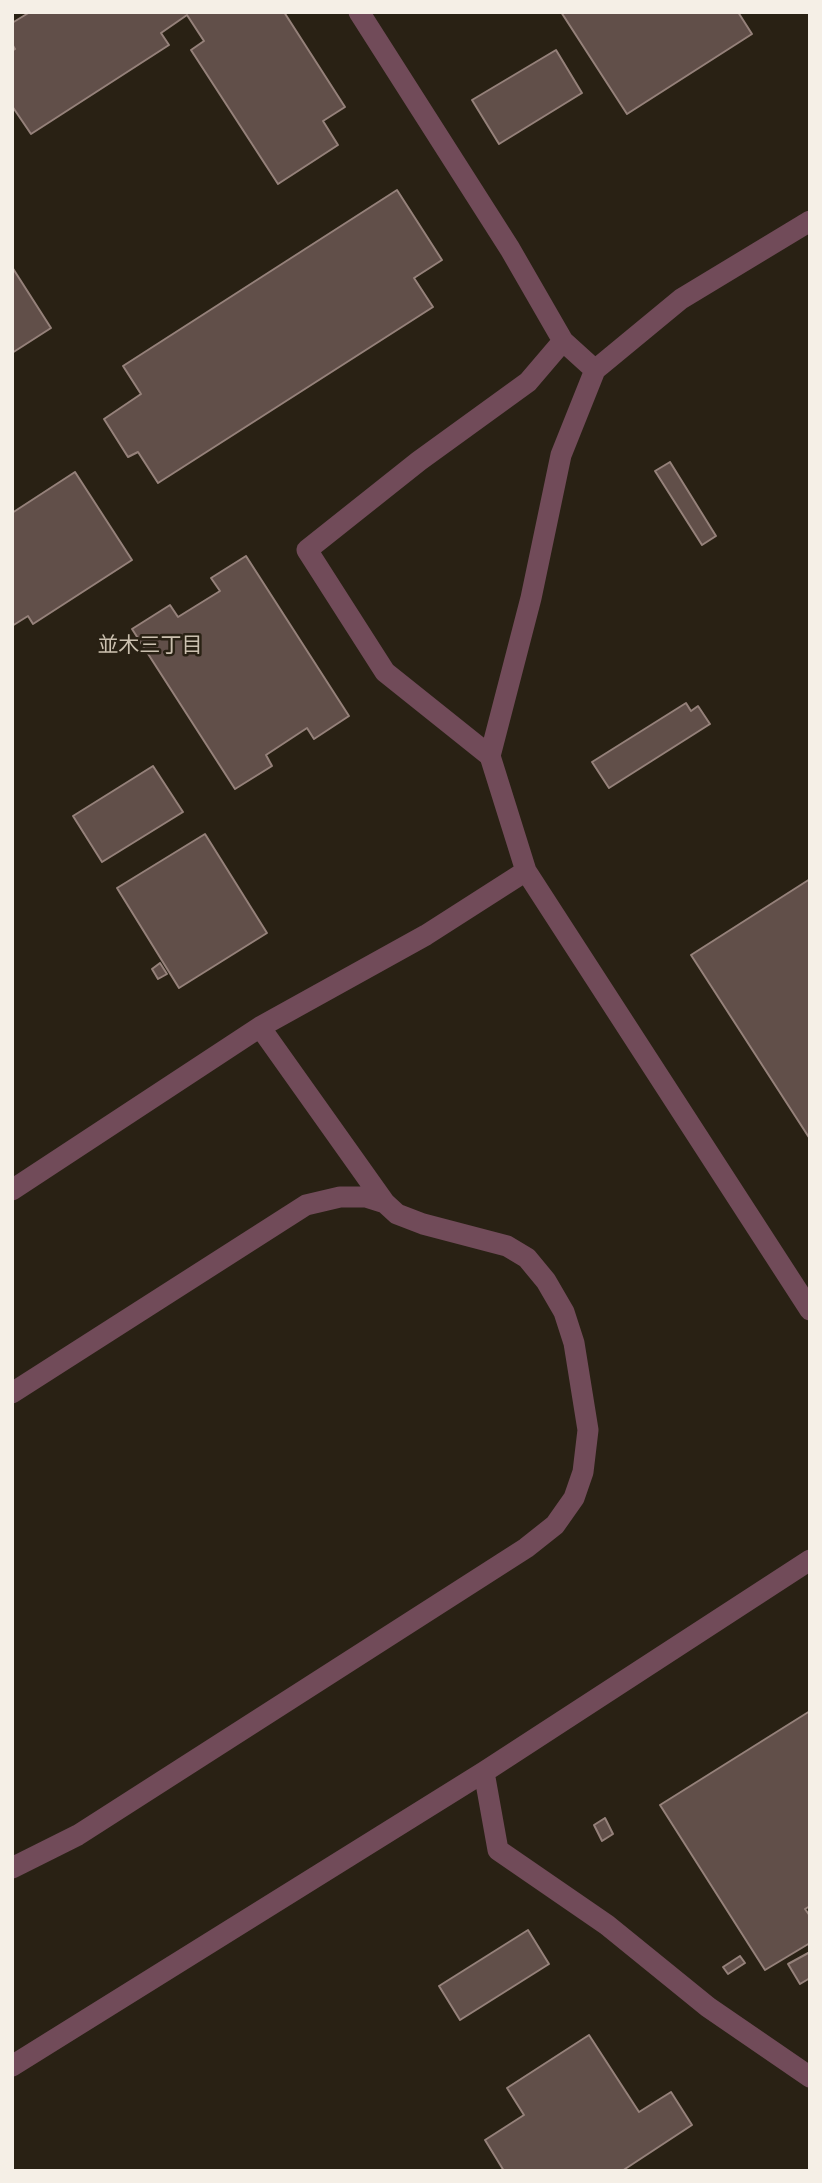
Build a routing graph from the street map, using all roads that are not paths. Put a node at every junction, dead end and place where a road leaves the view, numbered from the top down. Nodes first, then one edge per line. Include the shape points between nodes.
1 (359, 12) edge
2 (810, 222) edge
3 (563, 341) junction
4 (595, 370) junction
5 (491, 757) junction
6 (527, 871) junction
7 (260, 1027) junction
8 (12, 1190) edge
9 (385, 1203) junction
10 (810, 1310) edge
11 (12, 1393) edge
12 (810, 1560) edge
13 (484, 1772) junction
14 (12, 1868) edge
15 (12, 2066) edge
16 (810, 2077) edge

1 - 3 street
2 - 4 street via 681,299
3 - 4 street
3 - 5 street via 528,382 307,550 385,672
4 - 5 street via 561,455
5 - 6 street
6 - 7 street via 426,935
6 - 10 street
7 - 8 street
7 - 9 street
9 - 11 street via 340,1197 306,1205
9 - 14 street via 397,1214 423,1224 507,1246 527,1258 546,1281 564,1312 574,1343 588,1430 583,1472 574,1498 555,1525 481,1578 78,1835
12 - 13 street
13 - 15 street
13 - 16 street via 498,1850

